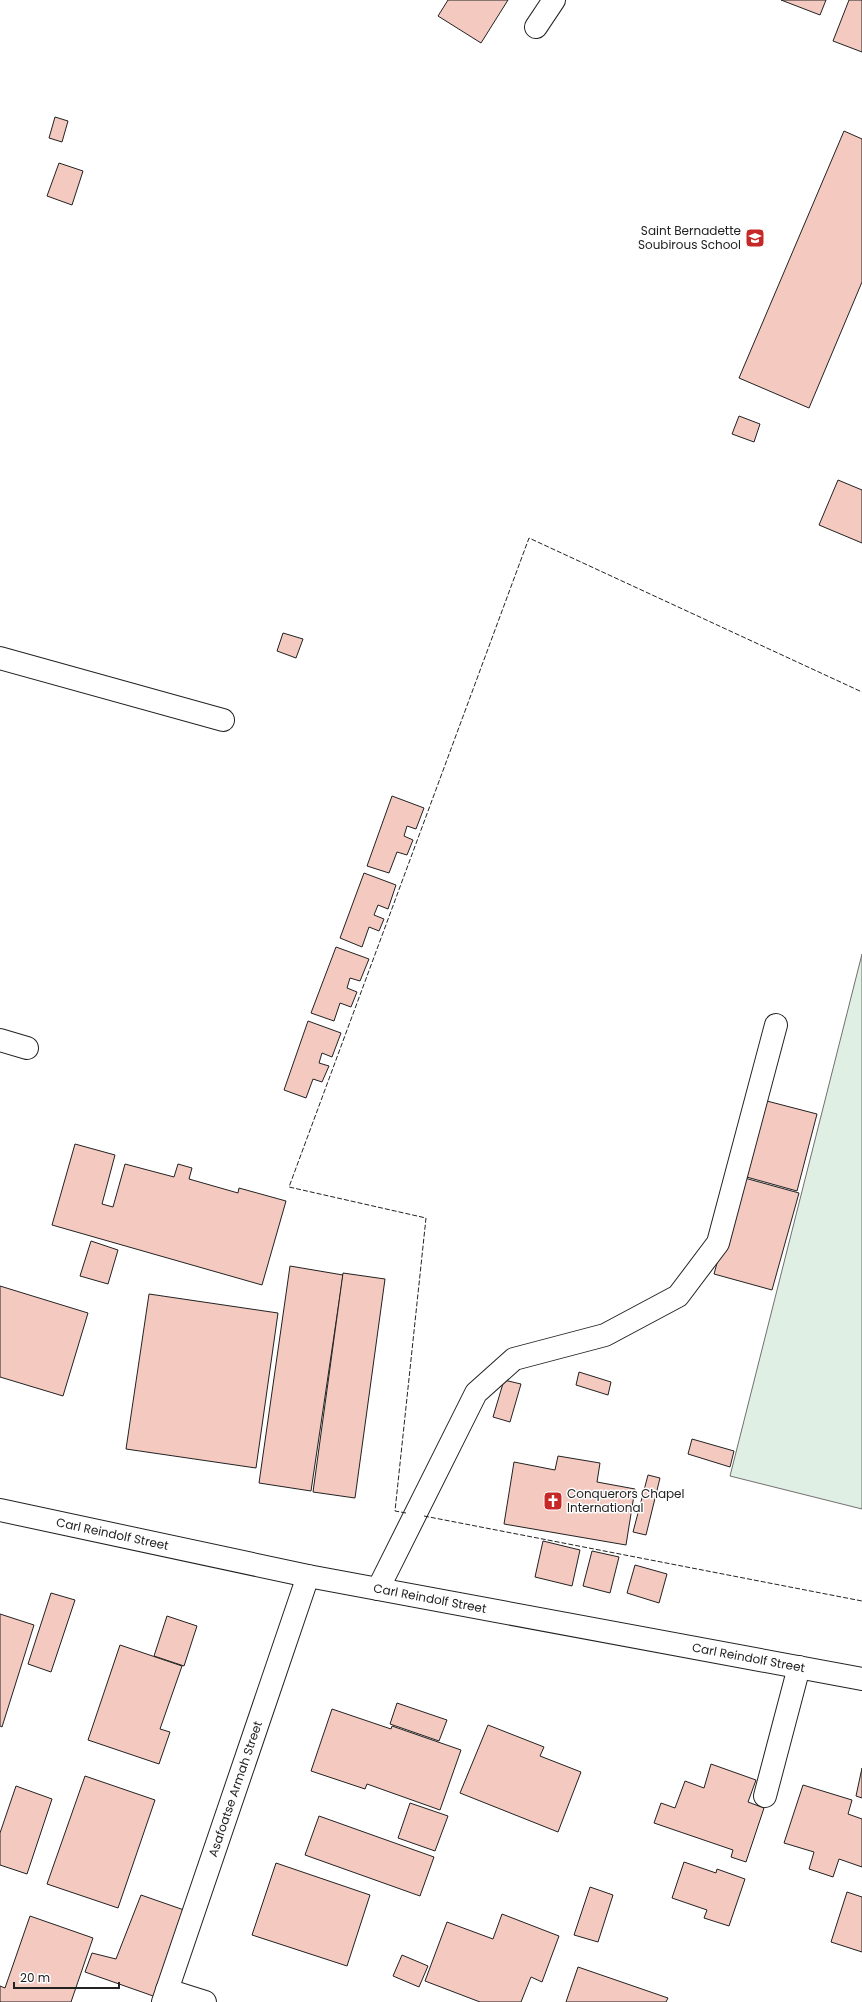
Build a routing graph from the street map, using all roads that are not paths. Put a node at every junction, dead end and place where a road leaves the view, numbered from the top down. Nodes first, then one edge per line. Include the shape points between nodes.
1 (554, 0) edge
2 (536, 27) dead end
3 (0, 658) edge
4 (223, 720) dead end
5 (776, 1025) dead end
6 (0, 1040) edge
7 (27, 1048) dead end
8 (0, 1510) edge
9 (308, 1576) junction
10 (378, 1589) junction
11 (799, 1667) junction
12 (862, 1679) edge
13 (765, 1796) dead end
14 (165, 1996) edge
15 (205, 2002) edge

1 - 2 street
3 - 4 street
5 - 10 street via 718,1243 678,1296 605,1335 514,1359 476,1393
6 - 7 street
8 - 9 street, Carl Reindolf Street
9 - 10 street, Carl Reindolf Street
9 - 14 street, Asafoatse Armah Street
10 - 11 street, Carl Reindolf Street
11 - 12 street, Carl Reindolf Street
11 - 13 street
14 - 15 street

